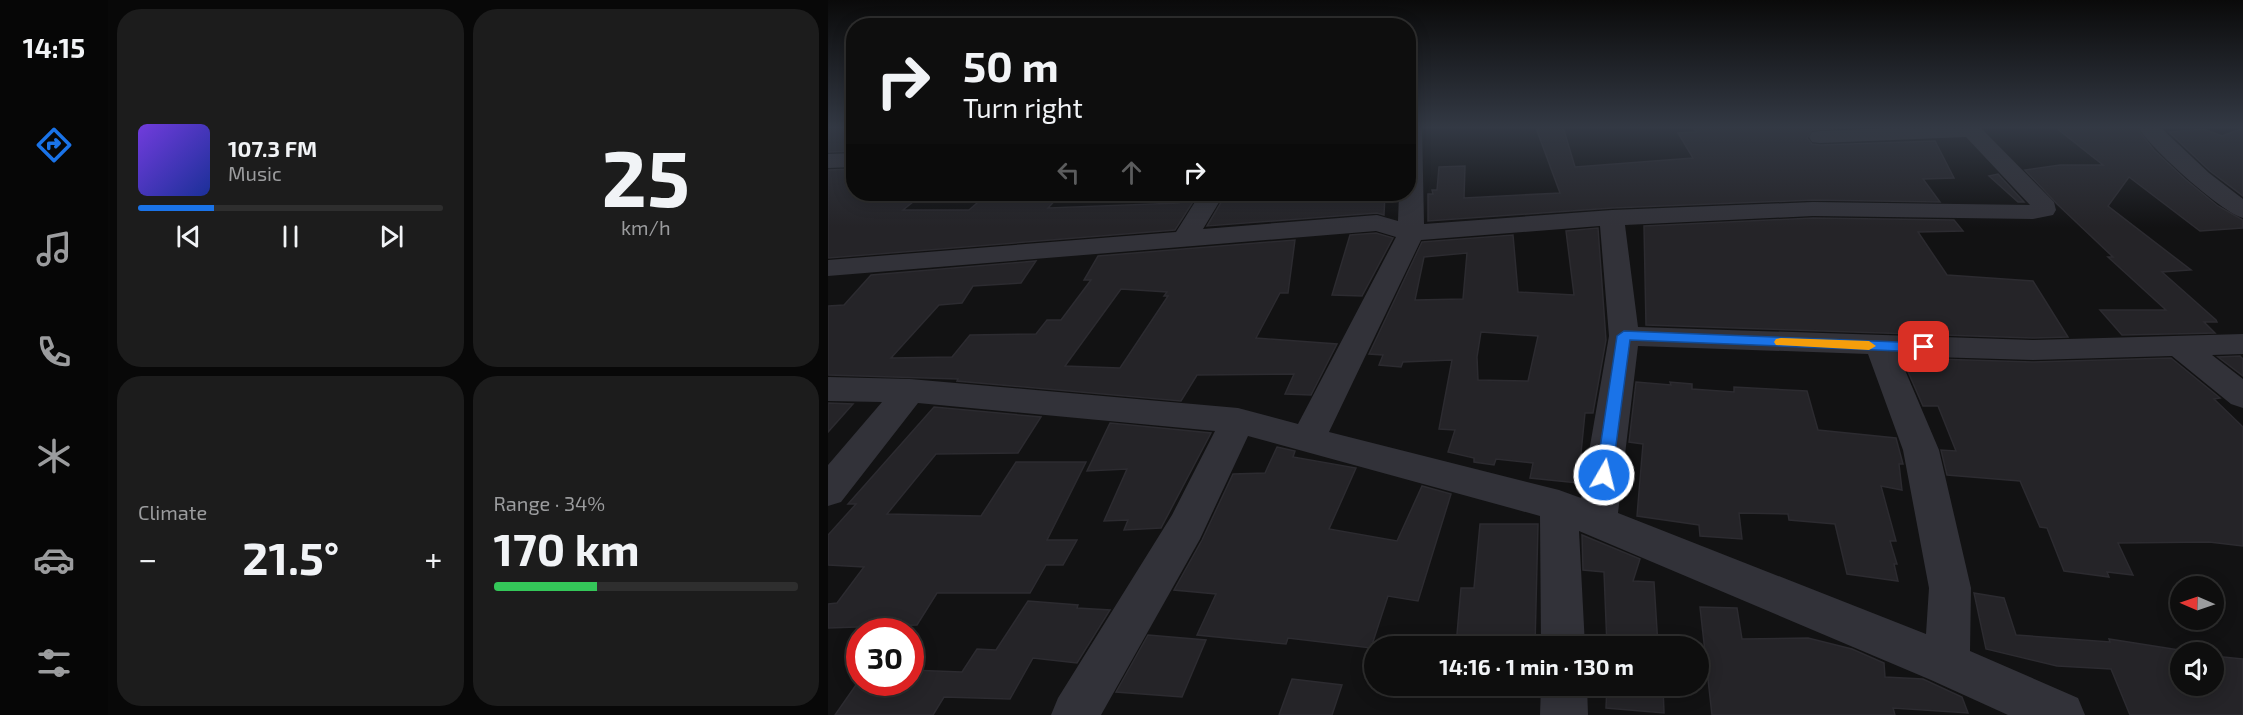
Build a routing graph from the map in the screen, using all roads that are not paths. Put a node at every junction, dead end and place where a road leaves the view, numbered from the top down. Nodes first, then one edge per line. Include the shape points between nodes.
1 (844, 160) edge
2 (2001, 160) edge
3 (2183, 160) edge
4 (828, 161) edge
5 (1208, 201) edge
6 (1412, 201) edge
7 (2243, 211) edge
8 (1612, 218) junction
9 (1411, 233) junction
10 (1185, 238) junction
11 (828, 268) edge
12 (1624, 336) junction
13 (2243, 344) edge
14 (1880, 346) junction
15 (2181, 347) junction
16 (828, 389) edge
17 (910, 391) junction
18 (2243, 396) edge
19 (1238, 421) junction
20 (1308, 440) junction
21 (828, 491) edge
22 (1559, 506) junction
23 (1597, 521) junction
24 (1563, 636) edge
25 (1947, 664) junction
26 (1564, 696) edge
27 (2040, 710) edge
28 (1075, 715) edge
29 (1564, 715) edge

1 - 4 street
2 - 8 street via 2042,202 2044,210 1813,209
3 - 7 street
5 - 10 street
6 - 9 street
8 - 9 street
8 - 12 street
9 - 10 street via 1377,223
9 - 20 street
10 - 11 street
12 - 14 street
12 - 23 street
13 - 15 street
14 - 15 street via 2033,350
14 - 25 street via 1922,450 1950,588
15 - 18 street
16 - 17 street
17 - 19 street
17 - 21 street
19 - 20 street
19 - 28 street via 1186,527
20 - 22 street
22 - 23 street
22 - 24 street
23 - 25 street
25 - 27 street
26 - 29 street

